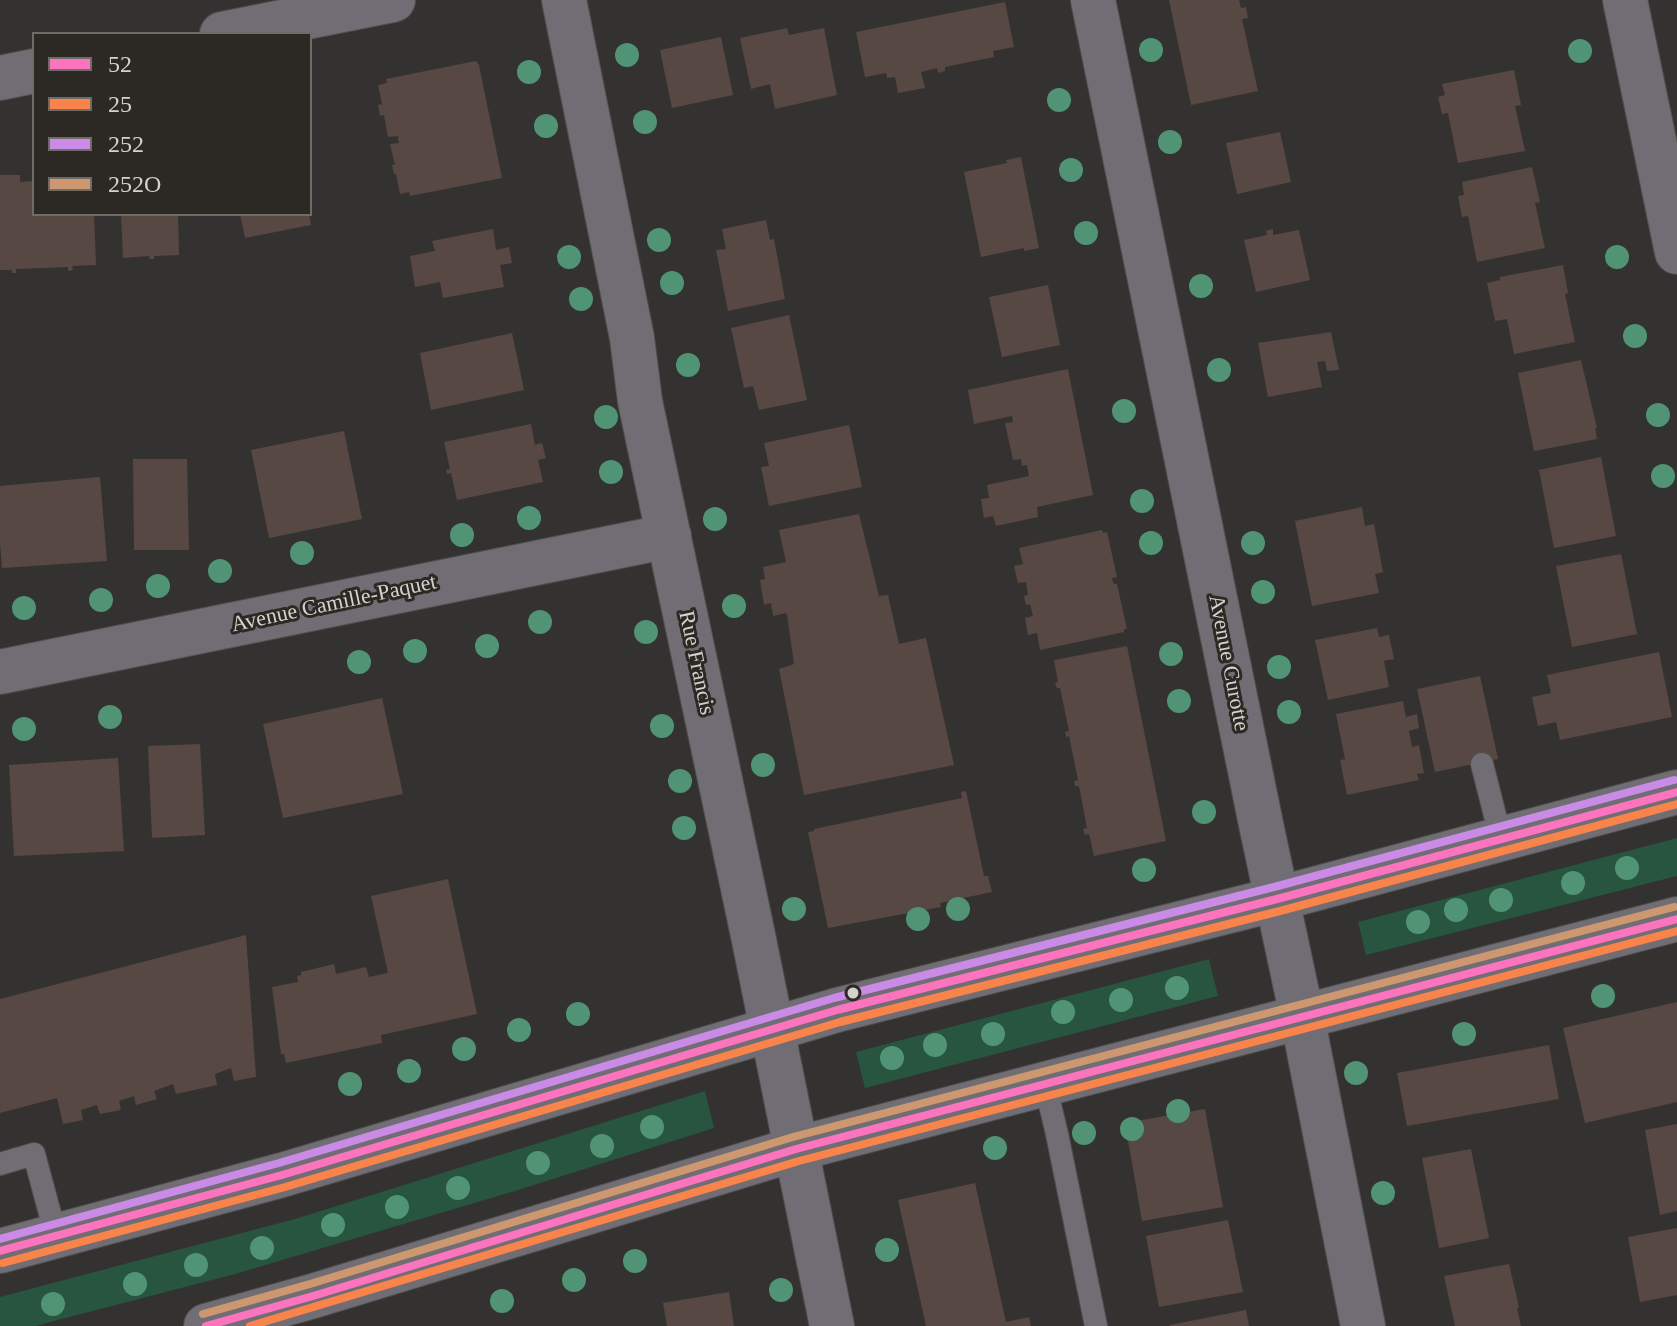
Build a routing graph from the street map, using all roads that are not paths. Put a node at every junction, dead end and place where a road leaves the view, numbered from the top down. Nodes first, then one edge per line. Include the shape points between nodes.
1 (393, 0) edge
2 (564, 0) edge
3 (1093, 0) edge
4 (1625, 0) edge
5 (232, 32) edge
6 (32, 71) edge
7 (0, 78) edge
8 (1677, 252) edge
9 (669, 536) junction
10 (0, 672) edge
11 (1482, 764) dead end
12 (1677, 792) edge
13 (1501, 839) junction
14 (1277, 899) junction
15 (1677, 919) edge
16 (1302, 1016) junction
17 (771, 1029) junction
18 (1045, 1084) junction
19 (796, 1149) junction
20 (0, 1164) edge
21 (56, 1236) junction
22 (0, 1251) edge
23 (206, 1326) edge
24 (832, 1326) edge
25 (1096, 1326) edge
26 (1363, 1326) edge

1 - 5 street
2 - 9 street, Rue Francis
3 - 14 street, Avenue Curotte
4 - 8 street
6 - 7 street
9 - 10 street, Avenue Camille-Paquet
9 - 17 street, Rue Francis
11 - 13 lane
12 - 13 main road
13 - 14 main road
14 - 16 street, Avenue Curotte
14 - 17 main road
15 - 16 main road
16 - 18 main road
16 - 26 street, Avenue Curotte
17 - 19 street, Rue Francis
17 - 21 main road via 282,1175
18 - 19 main road
18 - 25 lane
19 - 23 main road
19 - 24 street, Rue Francis
20 - 21 lane via 34,1154
21 - 22 main road

